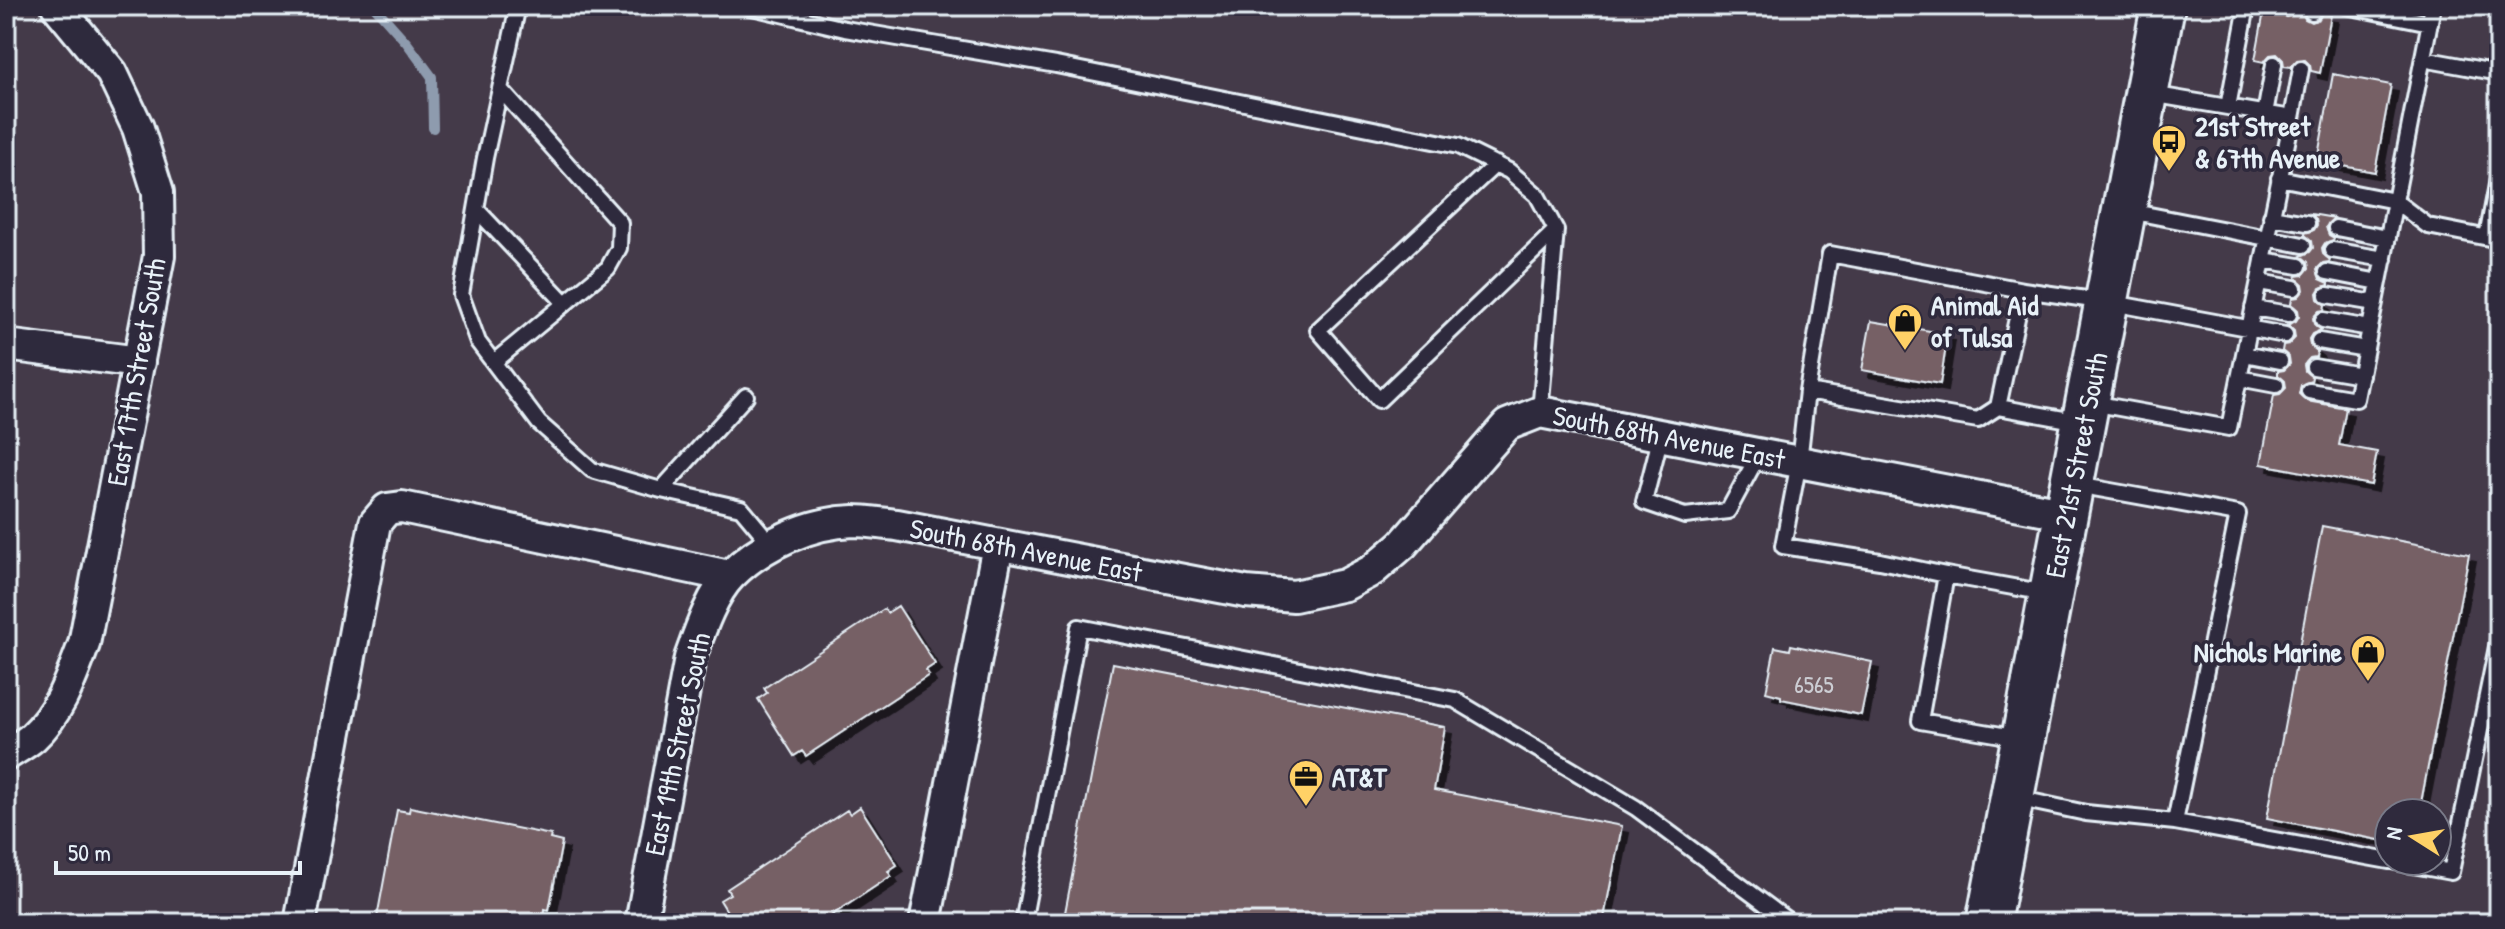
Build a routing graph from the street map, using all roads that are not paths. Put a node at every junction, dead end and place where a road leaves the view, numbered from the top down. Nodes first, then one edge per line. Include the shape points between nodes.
1 (518, 6) edge
2 (748, 6) edge
3 (2163, 6) edge
4 (2247, 6) edge
5 (2346, 6) edge
6 (2433, 6) edge
7 (63, 8) edge
8 (2430, 23) junction
9 (2423, 59) junction
10 (2274, 64) dead end
11 (2301, 69) dead end
12 (2499, 73) edge
13 (500, 89) junction
14 (2146, 94) junction
15 (2228, 107) junction
16 (2265, 114) junction
17 (2292, 118) junction
18 (1496, 164) junction
19 (2279, 178) junction
20 (2498, 179) edge
21 (2395, 201) junction
22 (476, 209) junction
23 (2124, 210) junction
24 (2271, 217) junction
25 (2307, 223) dead end
26 (2336, 228) dead end
27 (1556, 230) junction
28 (2267, 238) junction
29 (2388, 238) junction
30 (2493, 239) edge
31 (2303, 245) dead end
32 (2332, 250) dead end
33 (2384, 259) junction
34 (2263, 260) junction
35 (2299, 266) dead end
36 (2327, 272) dead end
37 (2259, 282) junction
38 (2379, 282) junction
39 (2294, 288) dead end
40 (2023, 290) junction
41 (2327, 295) dead end
42 (2107, 302) junction
43 (565, 303) junction
44 (2375, 303) junction
45 (2253, 308) junction
46 (2289, 314) dead end
47 (2323, 320) dead end
48 (2370, 328) junction
49 (2249, 329) junction
50 (2285, 335) dead end
51 (2319, 341) dead end
52 (6, 345) edge
53 (2366, 349) junction
54 (2244, 354) junction
55 (2280, 361) dead end
56 (139, 362) junction
57 (494, 362) junction
58 (2314, 367) dead end
59 (2361, 375) junction
60 (2239, 378) junction
61 (2276, 385) dead end
62 (1807, 391) junction
63 (2309, 391) dead end
64 (746, 396) dead end
65 (1998, 407) junction
66 (1540, 412) junction
67 (2086, 413) junction
68 (1661, 435) junction
69 (1759, 454) junction
70 (1799, 462) junction
71 (661, 490) junction
72 (2070, 499) junction
73 (771, 544) junction
74 (998, 545) junction
75 (1946, 575) junction
76 (729, 576) junction
77 (2051, 594) junction
78 (2499, 637) edge
79 (2024, 739) junction
80 (6, 755) edge
81 (2012, 797) junction
82 (2175, 822) junction
83 (2373, 858) edge
84 (2453, 862) edge
85 (1992, 922) edge
86 (300, 923) edge
87 (641, 923) edge
88 (925, 923) edge
89 (1023, 923) edge
90 (1791, 923) edge

1 - 13 lane
2 - 18 lane via 1458,146
3 - 14 main road, East 21st Street South
4 - 15 lane
5 - 8 lane
6 - 8 lane
7 - 56 street, East 17th Street South via 112,73 138,128 158,192 159,256
8 - 9 lane
9 - 12 lane
9 - 21 lane
10 - 16 lane
11 - 17 lane
13 - 22 lane
13 - 43 lane via 620,223 619,248 608,268
14 - 15 lane
14 - 23 main road, East 21st Street South
15 - 16 lane
16 - 17 lane
17 - 19 lane
18 - 27 lane via 1537,195
18 - 27 lane via 1318,330 1379,400
19 - 21 lane
19 - 24 lane
20 - 30 lane
21 - 29 lane
21 - 30 lane via 2428,226
22 - 43 lane
22 - 57 lane via 461,295 478,342
23 - 28 lane
23 - 42 main road, East 21st Street South
24 - 25 lane
24 - 28 lane
26 - 29 lane
27 - 66 lane
28 - 31 lane
28 - 34 lane
29 - 33 lane
32 - 33 lane
33 - 38 lane
34 - 35 lane
34 - 37 lane
36 - 38 lane
37 - 39 lane
37 - 45 lane
38 - 44 lane
40 - 42 lane
40 - 62 lane via 1830,254
40 - 65 lane
41 - 44 lane
42 - 49 lane
42 - 67 main road, East 21st Street South
43 - 57 lane
44 - 48 lane
45 - 46 lane
45 - 49 lane
47 - 48 lane
48 - 53 lane
49 - 50 lane
49 - 54 lane
51 - 53 lane
52 - 56 street
53 - 59 lane
54 - 55 lane
54 - 60 lane
56 - 80 street, East 17th Street South via 84,644 56,710 32,738
57 - 71 lane via 539,423 592,470
58 - 59 lane
59 - 63 lane via 2356,399
60 - 61 lane
60 - 67 lane via 2229,428
62 - 65 lane via 1978,420
62 - 70 lane
64 - 71 lane
65 - 67 lane
66 - 68 street, South 68th Avenue East
66 - 74 street, South 68th Avenue East via 1507,425 1403,544 1345,585 1294,596 1246,592
67 - 72 main road, East 21st Street South
68 - 69 street, South 68th Avenue East
68 - 69 lane via 1644,502 1685,516 1728,511
69 - 70 street, South 68th Avenue East
70 - 72 street, South 68th Avenue East
70 - 75 lane via 1783,546
71 - 73 lane via 741,508
72 - 77 main road, East 21st Street South
72 - 82 lane via 2238,514
73 - 74 street, South 68th Avenue East via 826,523 855,521
73 - 76 street, East 19th Street South
74 - 88 street
75 - 77 lane
75 - 79 lane via 1920,721
76 - 86 street via 402,507 387,509 375,523
76 - 87 street, East 19th Street South via 705,616 690,658
77 - 79 main road, East 21st Street South
78 - 84 lane
79 - 81 main road, East 21st Street South
81 - 82 lane via 2086,813
81 - 85 main road, East 21st Street South
82 - 83 lane
89 - 90 lane via 1079,627 1455,700 1636,808

